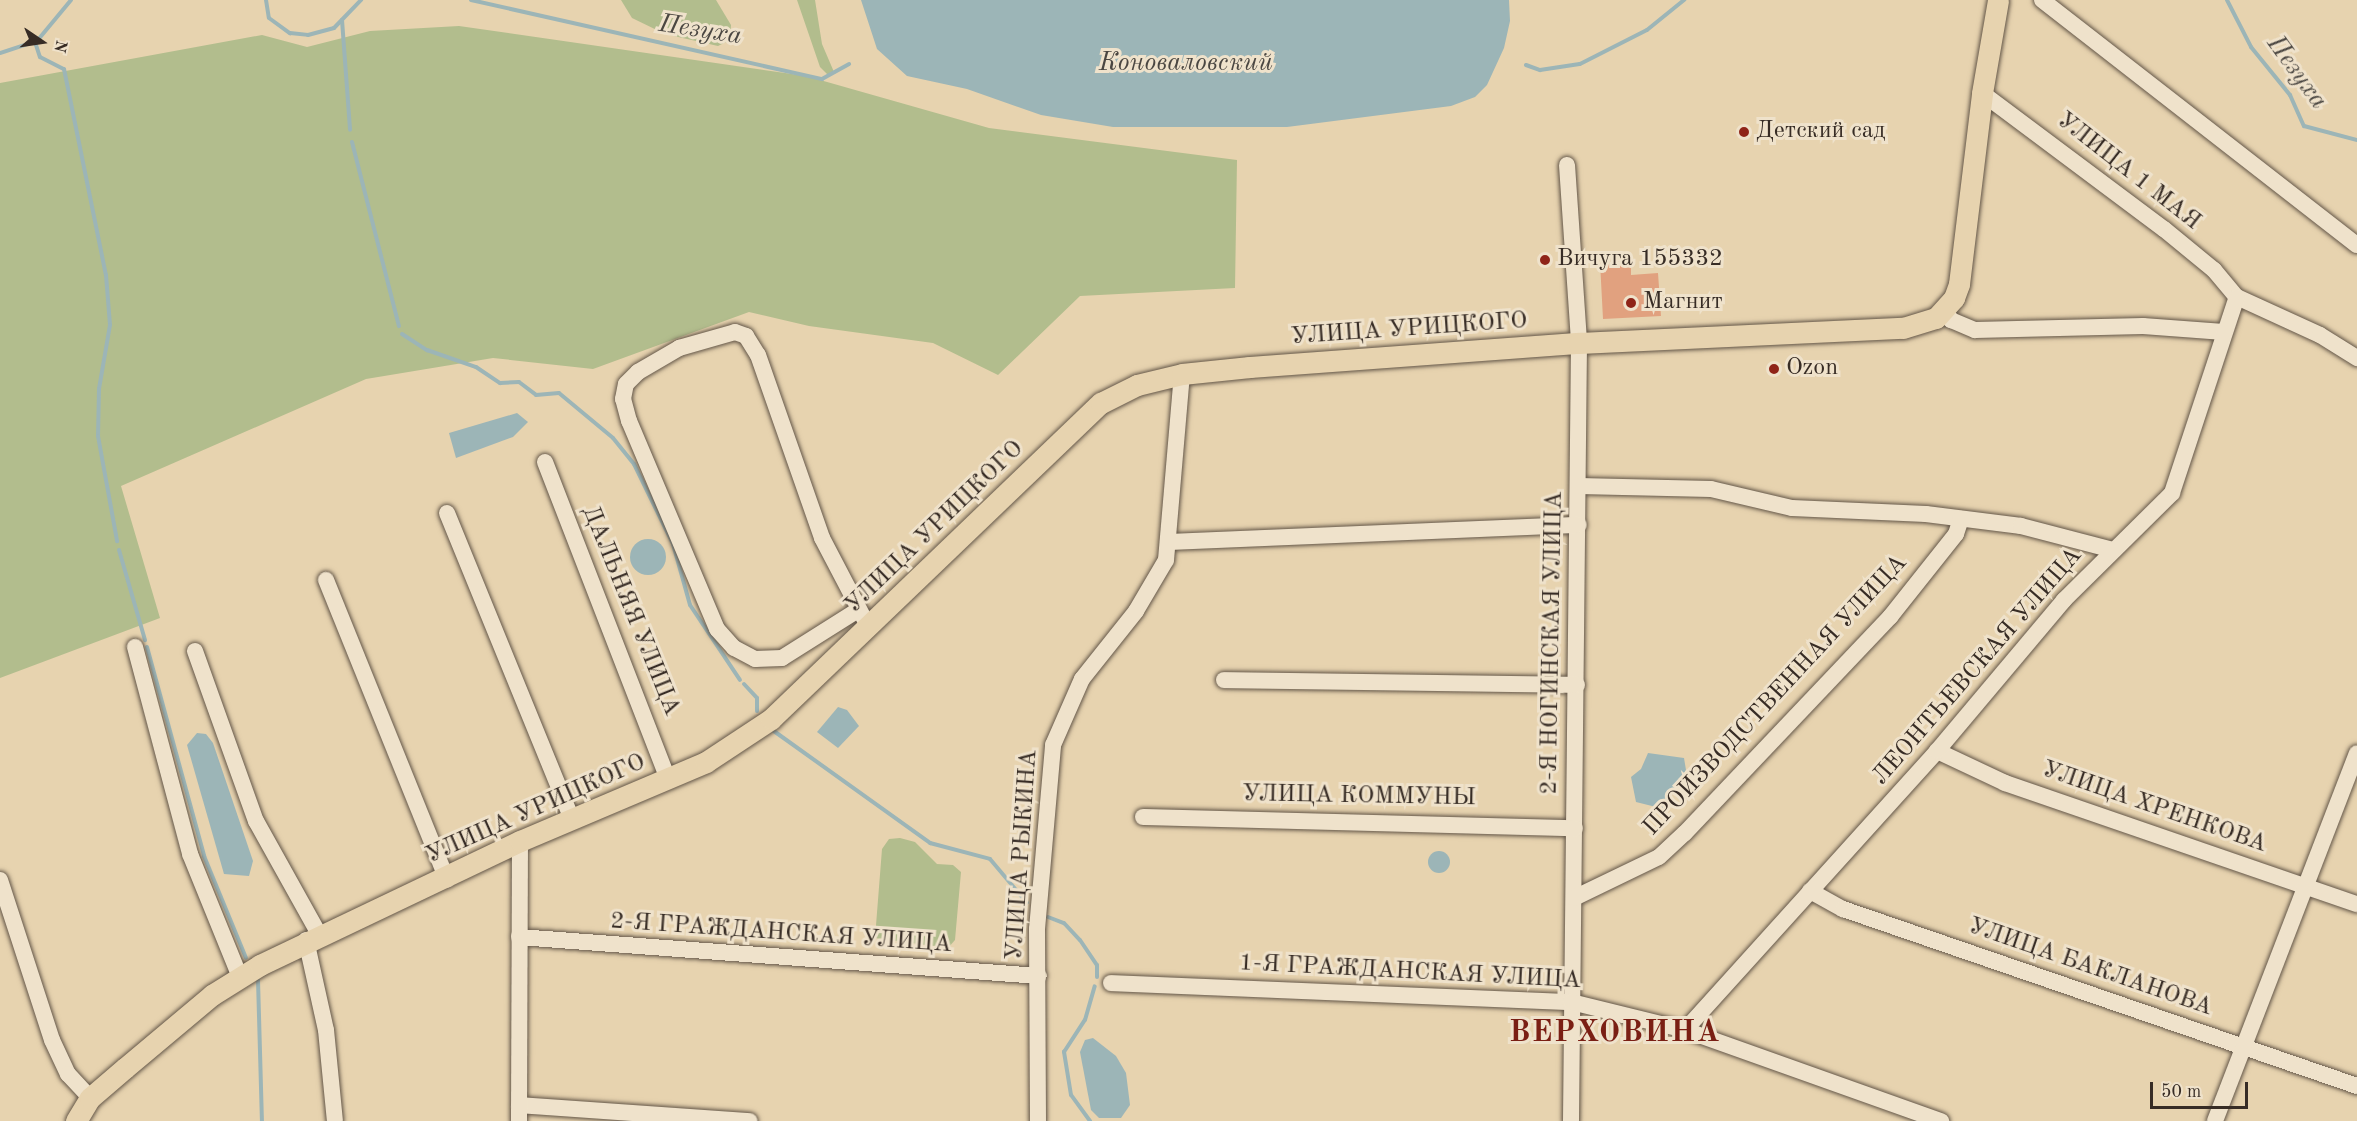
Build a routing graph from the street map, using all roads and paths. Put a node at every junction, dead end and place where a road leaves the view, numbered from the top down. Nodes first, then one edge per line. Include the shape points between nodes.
1 (1998, 0) edge
2 (2042, 0) edge
3 (1982, 93) junction
4 (1566, 165) dead end
5 (2357, 245) edge
6 (2237, 297) junction
7 (1945, 310) junction
8 (2224, 332) junction
9 (1579, 343) junction
10 (2357, 358) edge
11 (1182, 374) junction
12 (545, 462) dead end
13 (1579, 486) junction
14 (447, 513) dead end
15 (1961, 519) junction
16 (1579, 525) junction
17 (1171, 542) junction
18 (2114, 549) junction
19 (326, 580) dead end
20 (864, 619) junction
21 (135, 647) dead end
22 (195, 651) dead end
23 (1224, 680) dead end
24 (1577, 685) junction
25 (1937, 751) junction
26 (2357, 753) edge
27 (668, 779) junction
28 (1143, 817) dead end
29 (572, 819) junction
30 (1575, 828) junction
31 (520, 841) junction
32 (447, 879) junction
33 (0, 880) edge
34 (2303, 885) junction
35 (1810, 891) junction
36 (1574, 898) junction
37 (2357, 904) edge
38 (312, 937) junction
39 (519, 938) junction
40 (1039, 976) junction
41 (240, 977) junction
42 (1112, 983) dead end
43 (1571, 1002) junction
44 (1685, 1030) junction
45 (2241, 1046) junction
46 (2357, 1086) edge
47 (90, 1098) junction
48 (519, 1113) edge
49 (73, 1120) edge
50 (335, 1121) edge
51 (749, 1121) edge
52 (1038, 1121) edge
53 (1571, 1121) edge
54 (1941, 1121) edge
55 (2216, 1121) edge

1 - 3 main road
2 - 5 street
3 - 6 street, УЛИЦА 1 МАЯ via 2164,229 2214,270
3 - 7 main road via 1959,284
4 - 9 street, 2-Я НОГИНСКАЯ УЛИЦА
6 - 8 street, ЛЕОНТЬЕВСКАЯ УЛИЦА
6 - 10 street via 2320,334
7 - 8 street via 1951,320 1975,330 2142,326
7 - 9 main road, УЛИЦА УРИЦКОГО via 1924,325 1903,328
8 - 18 street, ЛЕОНТЬЕВСКАЯ УЛИЦА via 2176,485 2164,504
9 - 11 main road, УЛИЦА УРИЦКОГО
9 - 13 street, 2-Я НОГИНСКАЯ УЛИЦА
11 - 17 street, УЛИЦА РЫКИНА
11 - 20 main road, УЛИЦА УРИЦКОГО via 1137,385 1101,403
12 - 27 street, ДАЛЬНЯЯ УЛИЦА
13 - 15 street via 1711,489 1792,508
13 - 16 street, 2-Я НОГИНСКАЯ УЛИЦА
14 - 29 street
15 - 18 street via 2021,526
15 - 36 street, ПРОИЗВОДСТВЕННАЯ УЛИЦА via 1956,534 1890,617 1685,833 1659,857
16 - 17 street
16 - 24 street, 2-Я НОГИНСКАЯ УЛИЦА
17 - 40 street, УЛИЦА РЫКИНА via 1156,582 1083,679 1060,723 1046,805 1037,929
18 - 25 street, ЛЕОНТЬЕВСКАЯ УЛИЦА via 2064,600
19 - 32 street
20 - 20 street via 782,658 755,659 734,648 717,629 648,465 623,399 626,384 679,348 742,333 758,355 822,538
20 - 27 main road, УЛИЦА УРИЦКОГО via 771,719 706,762
21 - 41 street via 190,854
22 - 38 street via 256,821
23 - 24 street
24 - 30 street, 2-Я НОГИНСКАЯ УЛИЦА
25 - 34 street, УЛИЦА ХРЕНКОВА via 2005,783
25 - 35 street, ЛЕОНТЬЕВСКАЯ УЛИЦА
26 - 34 street
27 - 29 main road, УЛИЦА УРИЦКОГО
28 - 30 street, УЛИЦА КОММУНЫ
29 - 31 main road, УЛИЦА УРИЦКОГО
30 - 36 street, 2-Я НОГИНСКАЯ УЛИЦА
31 - 32 main road, УЛИЦА УРИЦКОГО
31 - 39 street
32 - 38 main road, УЛИЦА УРИЦКОГО
33 - 47 street via 52,1040 68,1074
34 - 37 street, УЛИЦА ХРЕНКОВА
34 - 45 street
35 - 44 street, ЛЕОНТЬЕВСКАЯ УЛИЦА
35 - 45 street, УЛИЦА БАКЛАНОВА via 1844,909
36 - 43 street, 2-Я НОГИНСКАЯ УЛИЦА
38 - 41 main road, УЛИЦА УРИЦКОГО
38 - 50 street
39 - 40 street, 2-Я ГРАЖДАНСКАЯ УЛИЦА
39 - 48 street
40 - 52 street, УЛИЦА РЫКИНА
41 - 47 main road, УЛИЦА УРИЦКОГО via 212,995
42 - 43 street, 1-Я ГРАЖДАНСКАЯ УЛИЦА
43 - 44 street, 1-Я ГРАЖДАНСКАЯ УЛИЦА
43 - 53 street, 2-Я НОГИНСКАЯ УЛИЦА
44 - 54 street, 1-Я ГРАЖДАНСКАЯ УЛИЦА
45 - 46 street, УЛИЦА БАКЛАНОВА
45 - 55 street
47 - 49 main road, УЛИЦА УРИЦКОГО
48 - 51 street

